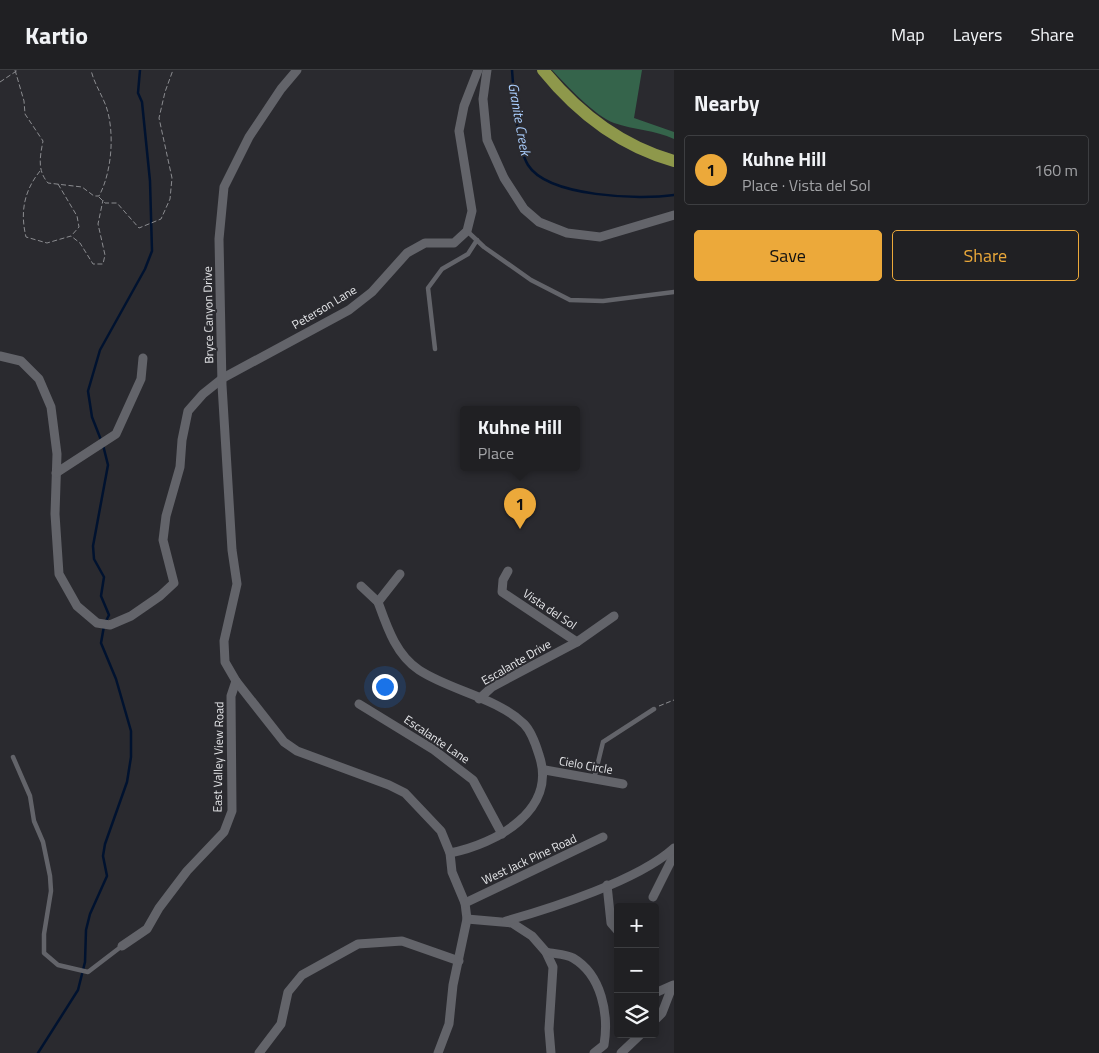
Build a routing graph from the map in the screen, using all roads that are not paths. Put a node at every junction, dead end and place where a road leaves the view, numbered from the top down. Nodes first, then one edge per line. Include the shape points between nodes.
1 (297, 70) edge
2 (478, 70) edge
3 (487, 70) edge
4 (543, 70) edge
5 (674, 160) edge
6 (674, 215) edge
7 (466, 231) junction
8 (477, 240) junction
9 (674, 292) edge
10 (435, 349) dead end
11 (0, 356) edge
12 (143, 358) dead end
13 (222, 378) junction
14 (56, 473) junction
15 (508, 571) dead end
16 (400, 574) dead end
17 (361, 586) dead end
18 (378, 602) junction
19 (614, 616) dead end
20 (577, 642) junction
21 (236, 681) junction
22 (480, 698) junction
23 (359, 704) dead end
24 (654, 709) road end
25 (12, 757) dead end
26 (544, 770) junction
27 (594, 779) junction
28 (623, 784) dead end
29 (502, 834) junction
30 (603, 838) dead end
31 (674, 848) edge
32 (450, 853) junction
33 (674, 855) edge
34 (607, 885) junction
35 (653, 897) dead end
36 (465, 903) junction
37 (467, 919) junction
38 (502, 922) junction
39 (614, 927) edge
40 (122, 946) joint
41 (546, 952) junction
42 (458, 961) junction
43 (673, 986) edge
44 (659, 991) edge
45 (659, 1016) edge
46 (637, 1038) edge
47 (259, 1053) edge
48 (438, 1053) edge
49 (551, 1053) edge
50 (594, 1053) edge
51 (621, 1053) edge

1 - 13 street, Bryce Canyon Drive via 281,88 249,137 224,187 219,239
2 - 7 street via 464,106 459,131 472,211
3 - 6 street via 484,99 487,140 504,178 524,209 539,222 567,234 600,237
4 - 5 main road via 599,124 626,141
7 - 8 lane
7 - 13 street, Peterson Lane via 454,243 425,243 407,253 372,292 349,310
8 - 9 lane via 531,280 570,300 603,300
8 - 10 lane via 468,254 442,269 428,288
11 - 14 street, Bryce Canyon Drive via 21,361 39,379 51,407
12 - 14 street via 141,379 116,434
13 - 14 street, Bryce Canyon Drive via 188,411 180,467 166,516 163,540 174,583 131,616 110,624 97,623 77,606 59,574
13 - 21 street via 232,550 237,584 224,640 225,662
15 - 20 street, Vista del Sol via 502,580 502,592
16 - 18 street
17 - 18 street
18 - 22 street via 398,648 418,669
19 - 20 street, Escalante Drive
20 - 22 street, Escalante Drive via 492,687
21 - 32 street via 284,742 297,751 405,793 441,831
21 - 40 street, East Valley View Road via 231,696 232,812 224,832 187,871 147,929
22 - 26 street, Escalante Drive via 524,724
23 - 29 street, Escalante Lane via 434,750 473,780
24 - 27 lane via 603,742
25 - 40 lane via 30,796 50,876 44,953 58,965 88,972
26 - 27 street, Cielo Circle
26 - 29 street via 538,798 523,820
27 - 28 street, Cielo Circle
29 - 32 street via 471,849
30 - 36 street, West Jack Pine Road
31 - 34 street via 653,865
32 - 36 street via 452,872
33 - 35 street
34 - 38 street
34 - 39 street
36 - 37 street
37 - 38 street
37 - 42 street
38 - 41 street via 512,923 532,936
41 - 49 street via 553,967 549,1029
41 - 50 street via 572,958 593,977 607,1026 604,1045
42 - 47 street via 402,941 358,944 302,975 288,992 280,1024
42 - 48 street via 449,1024
43 - 44 street
43 - 45 street
46 - 51 street

